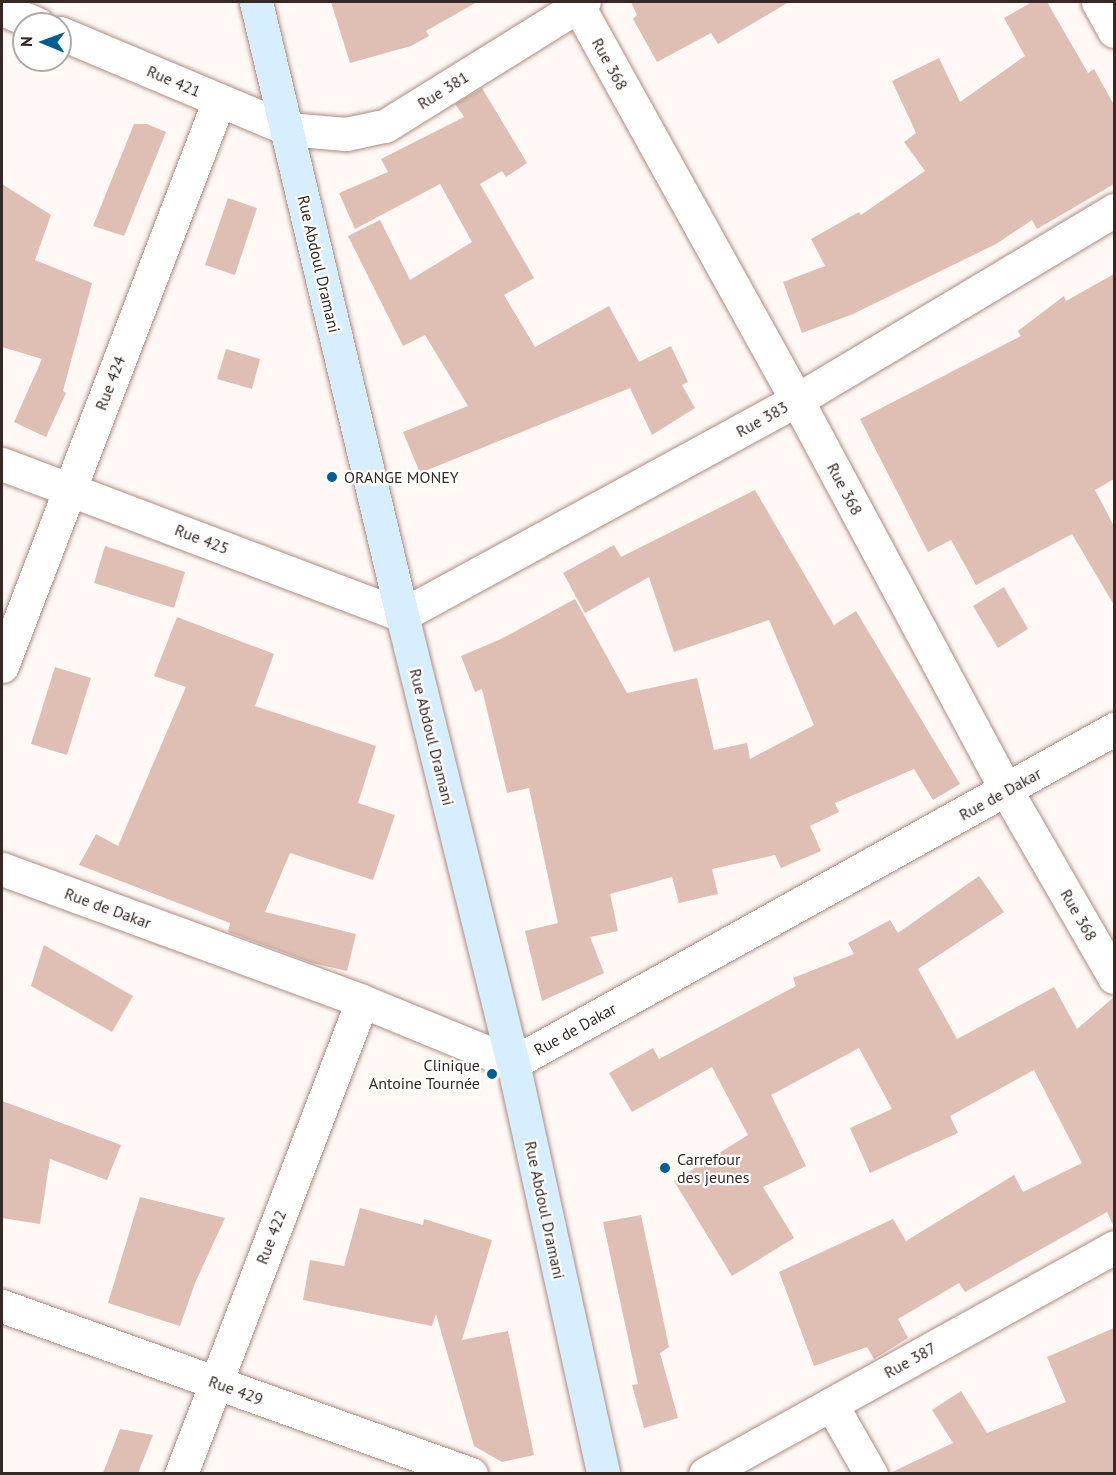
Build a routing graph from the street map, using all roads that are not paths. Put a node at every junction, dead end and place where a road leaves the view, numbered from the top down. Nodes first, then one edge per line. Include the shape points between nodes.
1 (256, 2) edge
2 (1098, 2) edge
3 (579, 3) edge
4 (1114, 31) edge
5 (72, 38) edge
6 (219, 100) junction
7 (288, 129) junction
8 (1114, 210) edge
9 (797, 400) junction
10 (2, 464) edge
11 (69, 489) junction
12 (402, 615) junction
13 (2, 666) edge
14 (1114, 729) edge
15 (1006, 790) junction
16 (2, 869) edge
17 (1114, 977) edge
18 (362, 1001) junction
19 (513, 1063) junction
20 (1114, 1247) edge
21 (2, 1306) edge
22 (216, 1383) junction
23 (831, 1404) junction
24 (181, 1473) edge
25 (471, 1473) edge
26 (603, 1473) edge
27 (705, 1473) edge
28 (871, 1473) edge

1 - 7 main road, Rue Abdoul Dramani
2 - 4 street
3 - 7 street, Rue 381 via 385,126 346,134
3 - 9 street, Rue 368
5 - 6 street, Rue 421
6 - 7 street, Rue 421
6 - 11 street, Rue 424
7 - 12 main road, Rue Abdoul Dramani
8 - 9 street, Rue 383
9 - 12 street, Rue 383
9 - 15 street, Rue 368
10 - 11 street, Rue 425
11 - 12 street, Rue 425
11 - 13 street, Rue 424
12 - 19 main road, Rue Abdoul Dramani
14 - 15 street, Rue de Dakar
15 - 17 street, Rue 368
15 - 19 street, Rue de Dakar
16 - 18 street, Rue de Dakar
18 - 19 street, Rue de Dakar
18 - 22 street, Rue 422
19 - 26 main road, Rue Abdoul Dramani
20 - 23 street, Rue 387
21 - 22 street, Rue 429
22 - 24 street, Rue 422
22 - 25 street, Rue 429
23 - 27 street, Rue 387
23 - 28 street

